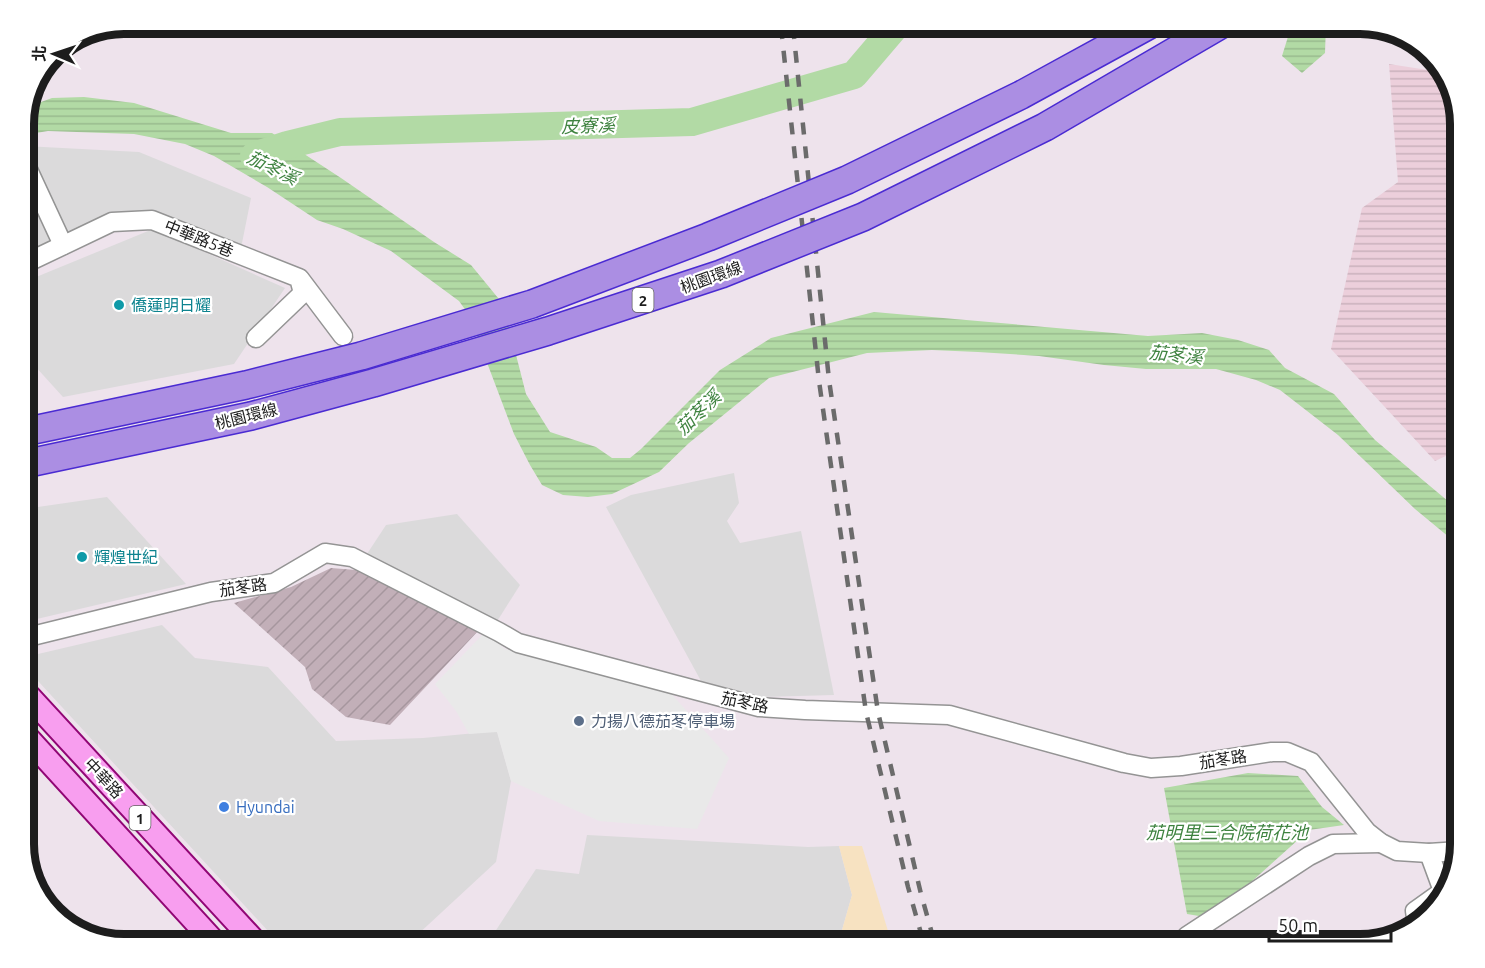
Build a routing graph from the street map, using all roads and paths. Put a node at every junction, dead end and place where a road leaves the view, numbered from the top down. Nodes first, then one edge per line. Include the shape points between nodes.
1 (1133, 34) edge
2 (1205, 34) edge
3 (35, 185) edge
4 (63, 245) junction
5 (35, 259) edge
6 (299, 278) junction
7 (343, 336) dead end
8 (256, 338) dead end
9 (35, 430) edge
10 (35, 462) edge
11 (35, 635) edge
12 (35, 703) edge
13 (35, 746) edge
14 (1381, 843) junction
15 (1450, 852) edge
16 (1430, 853) junction
17 (1441, 884) edge
18 (1430, 900) edge
19 (1416, 914) edge
20 (207, 934) edge
21 (248, 934) edge
22 (1190, 934) edge

1 - 9 highway, 桃園環線 / 2, bridge via 1021,95 847,180 532,304 361,356
2 - 10 highway, 桃園環線 / 2, bridge via 1045,127 863,217 720,274 548,331 362,386 251,416
3 - 4 street
4 - 5 street, 中華路5巷
4 - 6 street, 中華路5巷 via 112,222 152,220
6 - 7 street
6 - 8 street via 303,293
11 - 14 street, 茄苳路 via 211,592 274,583 326,553 352,557 518,643 759,706 949,715 1151,768 1287,752 1311,762 1367,832
12 - 21 main road, 中華路 / 1
13 - 20 main road, 中華路 / 1
14 - 16 street, 茄苳路 via 1397,851
14 - 22 street via 1333,844
15 - 16 street, 茄苳路
16 - 17 street
18 - 19 street

